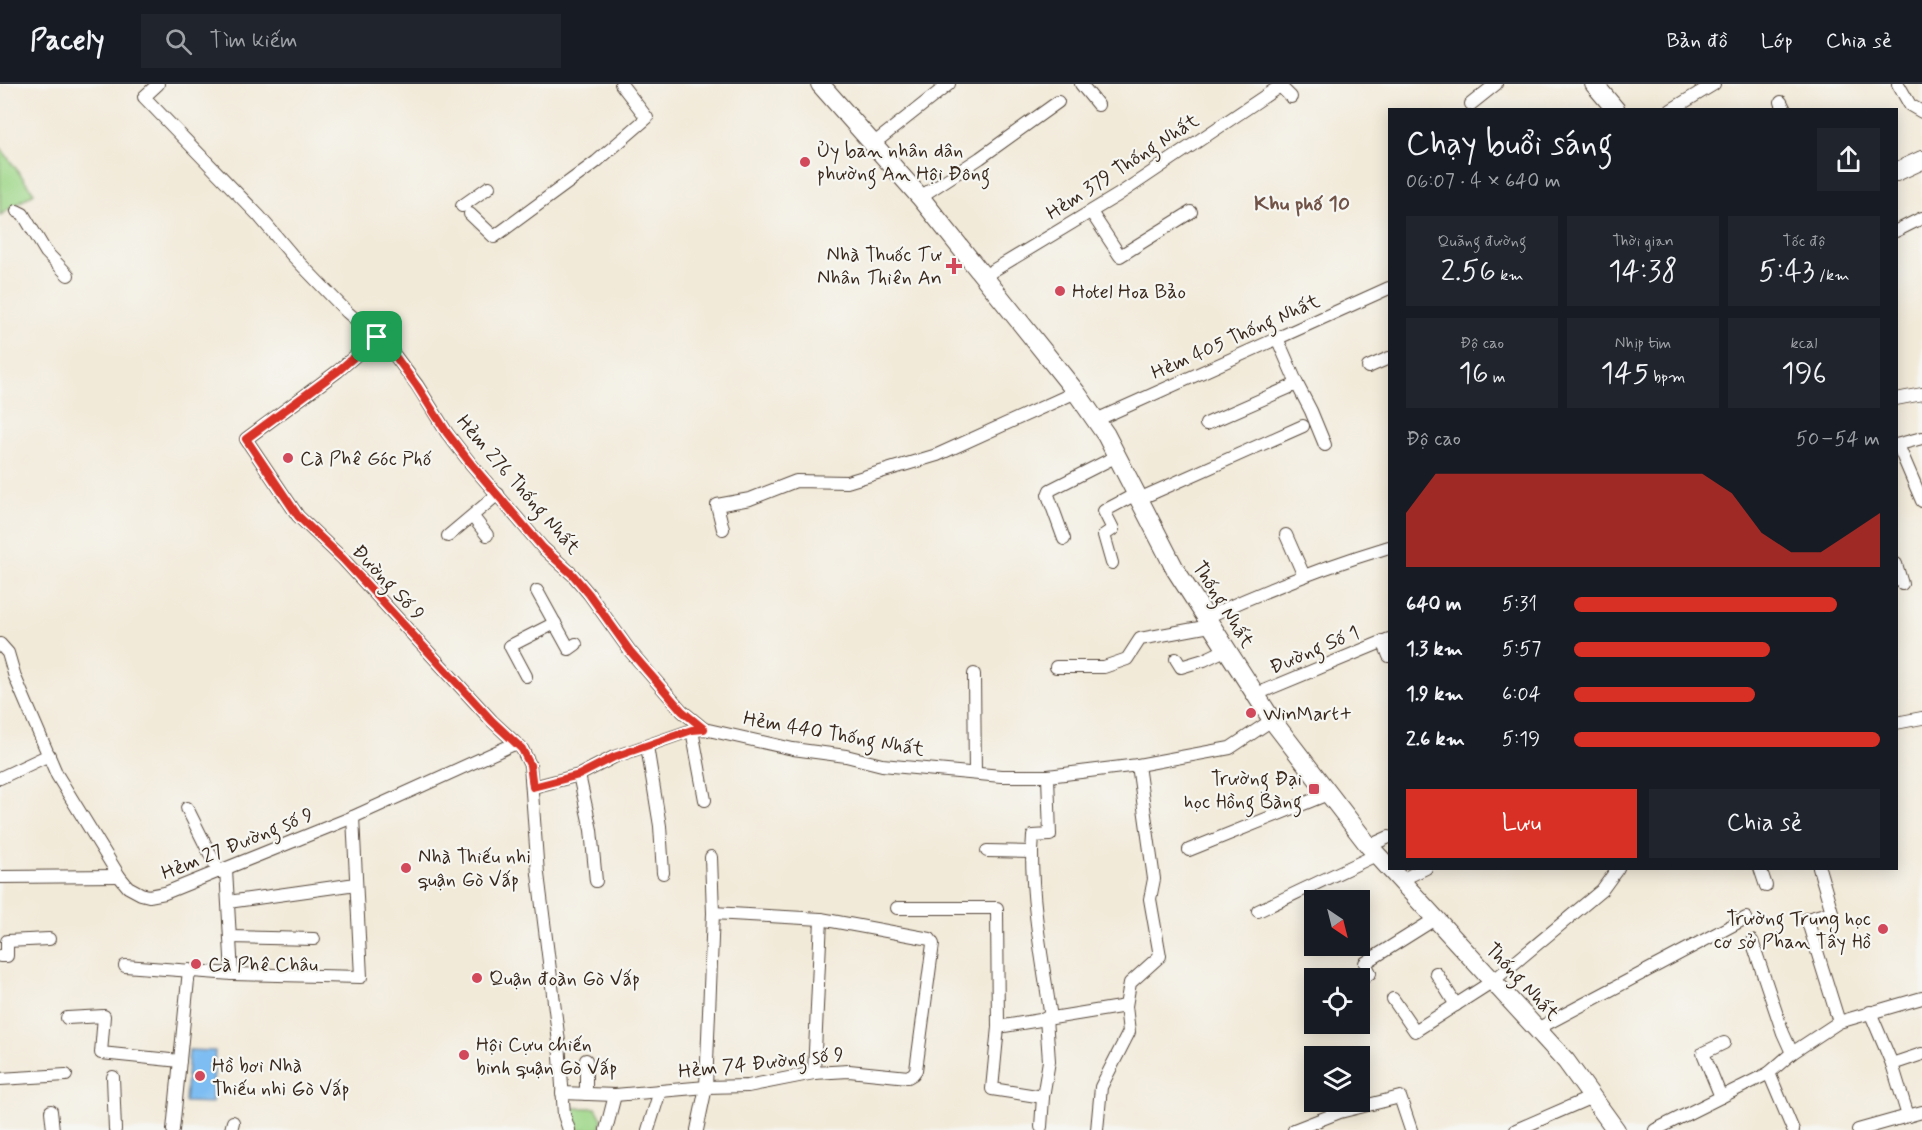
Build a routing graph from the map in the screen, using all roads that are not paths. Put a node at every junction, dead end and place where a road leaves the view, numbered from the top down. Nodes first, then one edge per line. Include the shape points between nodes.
1 (158, 84) edge
2 (621, 84) edge
3 (820, 84) edge
4 (949, 84) edge
5 (1081, 84) edge
6 (1496, 84) edge
7 (1594, 84) edge
8 (1714, 84) edge
9 (1898, 84) edge
10 (1279, 85) edge
11 (1291, 97) dead end
12 (1058, 102) dead end
13 (1471, 104) dead end
14 (1098, 105) dead end
15 (1614, 108) edge
16 (1674, 108) edge
17 (1922, 112) edge
18 (873, 144) junction
19 (1922, 160) edge
20 (1898, 171) edge
21 (489, 187) dead end
22 (920, 197) junction
23 (17, 211) dead end
24 (1091, 212) junction
25 (1191, 212) dead end
26 (1922, 218) edge
27 (1898, 230) edge
28 (68, 275) dead end
29 (984, 276) junction
30 (1388, 288) edge
31 (377, 337) junction
32 (1277, 338) junction
33 (1388, 358) edge
34 (1368, 367) dead end
35 (1297, 384) junction
36 (1076, 392) junction
37 (1922, 394) edge
38 (1898, 399) edge
39 (1096, 420) junction
40 (1206, 424) dead end
41 (1303, 426) dead end
42 (1922, 438) edge
43 (1325, 445) dead end
44 (1898, 445) edge
45 (1898, 447) edge
46 (1117, 456) junction
47 (498, 494) junction
48 (1138, 496) junction
49 (1922, 501) edge
50 (472, 517) junction
51 (723, 529) dead end
52 (487, 534) dead end
53 (1286, 535) dead end
54 (448, 536) dead end
55 (1064, 539) dead end
56 (1388, 547) edge
57 (1112, 563) dead end
58 (1898, 571) edge
59 (1304, 576) junction
60 (1902, 584) dead end
61 (537, 591) dead end
62 (1208, 622) junction
63 (555, 623) junction
64 (1386, 640) edge
65 (0, 644) edge
66 (576, 644) dead end
67 (1225, 650) junction
68 (1176, 659) dead end
69 (1056, 667) dead end
70 (974, 674) dead end
71 (526, 676) dead end
72 (1254, 695) junction
73 (1922, 718) edge
74 (1272, 720) junction
75 (1898, 723) edge
76 (698, 729) junction
77 (514, 744) junction
78 (647, 746) junction
79 (49, 755) junction
80 (1138, 765) junction
81 (975, 773) junction
82 (579, 775) junction
83 (1048, 776) junction
84 (0, 778) edge
85 (533, 787) junction
86 (1328, 794) junction
87 (705, 800) dead end
88 (187, 808) dead end
89 (352, 817) junction
90 (1388, 838) edge
91 (1189, 850) dead end
92 (1373, 850) junction
93 (987, 851) dead end
94 (1032, 852) junction
95 (711, 857) dead end
96 (1388, 868) edge
97 (223, 870) junction
98 (1390, 870) edge
99 (1422, 870) edge
100 (1617, 870) edge
101 (1761, 870) edge
102 (1820, 870) edge
103 (663, 873) dead end
104 (119, 876) junction
105 (0, 877) edge
106 (596, 881) dead end
107 (1399, 881) junction
108 (356, 884) junction
109 (1766, 886) dead end
110 (228, 902) junction
111 (897, 908) dead end
112 (1258, 911) dead end
113 (713, 913) junction
114 (1746, 918) dead end
115 (821, 919) junction
116 (1435, 920) junction
117 (230, 937) junction
118 (49, 939) dead end
119 (314, 939) dead end
120 (1752, 940) dead end
121 (0, 956) edge
122 (125, 966) dead end
123 (1368, 968) edge
124 (189, 970) junction
125 (1436, 973) dead end
126 (232, 974) junction
127 (1493, 981) junction
128 (1922, 998) edge
129 (1393, 999) dead end
130 (1456, 1005) junction
131 (1126, 1006) junction
132 (1870, 1012) junction
133 (68, 1018) dead end
134 (1048, 1018) junction
135 (1839, 1022) junction
136 (998, 1027) junction
137 (1537, 1029) junction
138 (1724, 1043) dead end
139 (1792, 1053) junction
140 (1922, 1054) edge
141 (586, 1060) dead end
142 (180, 1061) junction
143 (1892, 1064) junction
144 (814, 1073) junction
145 (1768, 1073) junction
146 (66, 1074) dead end
147 (113, 1077) dead end
148 (0, 1079) edge
149 (706, 1087) junction
150 (660, 1091) junction
151 (562, 1093) junction
152 (586, 1094) junction
153 (615, 1095) junction
154 (1043, 1097) junction
155 (1592, 1097) junction
156 (1721, 1097) junction
157 (51, 1111) dead end
158 (1922, 1112) edge
159 (1908, 1116) junction
160 (1041, 1127) dead end
161 (53, 1130) edge
162 (115, 1130) edge
163 (173, 1130) edge
164 (569, 1130) edge
165 (606, 1130) edge
166 (648, 1130) edge
167 (697, 1130) edge
168 (1098, 1130) edge
169 (1294, 1130) edge
170 (1411, 1130) edge
171 (1516, 1130) edge
172 (1616, 1130) edge
173 (1655, 1130) edge
174 (1793, 1130) edge
175 (1858, 1130) edge

1 - 31 street, Hẻm 276 Thống Nhất via 144,97 347,312
2 - 21 street via 647,118 494,237 466,210
3 - 18 main road, Thống Nhất
4 - 18 street
5 - 14 street
6 - 13 street
7 - 15 main road
8 - 16 street
9 - 17 street via 1910,105
10 - 11 street, Hẻm 379 Thống Nhất
10 - 24 street, Hẻm 379 Thống Nhất
12 - 22 street
18 - 22 main road, Thống Nhất
19 - 20 main road
22 - 29 main road, Thống Nhất
23 - 28 street
24 - 25 street via 1120,256
24 - 29 street, Hẻm 379 Thống Nhất
26 - 27 street
29 - 36 main road, Thống Nhất
30 - 32 street, Hẻm 405 Thống Nhất
31 - 47 street, Hẻm 276 Thống Nhất via 390,349 453,441
31 - 77 street, Đường Số 9 via 246,439 298,516 343,559
32 - 35 street
32 - 39 street, Hẻm 405 Thống Nhất
33 - 34 street
35 - 40 street
35 - 43 street
36 - 39 main road, Thống Nhất
36 - 51 street via 936,455 847,482 796,481 750,499 717,505
37 - 38 street
39 - 46 main road, Thống Nhất
41 - 48 street
42 - 44 street
45 - 49 street
46 - 48 main road, Thống Nhất
46 - 55 street via 1050,490 1048,495
47 - 50 street
47 - 76 street, Hẻm 276 Thống Nhất via 543,548 573,575 630,651
48 - 57 street via 1104,511 1113,530 1104,535
48 - 62 main road, Thống Nhất via 1175,569
50 - 52 street
50 - 54 street
53 - 59 street
56 - 59 street
58 - 60 street
59 - 62 street via 1260,593
61 - 63 street
62 - 67 main road, Thống Nhất
62 - 69 street via 1140,639 1127,659 1104,667
63 - 66 street via 569,649
63 - 71 street via 510,646
64 - 72 street, Đường Số 1
65 - 79 street, Hẻm 27 Đường số 9 via 8,653
67 - 68 street via 1181,667
67 - 72 main road, Thống Nhất
70 - 81 street
72 - 74 main road, Thống Nhất
73 - 75 street
74 - 80 street, Hẻm 440 Thống Nhất via 1230,748
74 - 86 main road, Thống Nhất
76 - 78 street
76 - 81 street, Hẻm 440 Thống Nhất via 882,765
76 - 87 street
77 - 85 street via 522,749 530,765
77 - 89 street, Hẻm 27 Đường số 9
78 - 82 street
78 - 103 street
79 - 84 street
79 - 104 street, Hẻm 27 Đường số 9 via 57,775
80 - 83 street, Hẻm 440 Thống Nhất
80 - 131 street via 1154,879 1150,899 1160,956 1130,983
81 - 83 street, Hẻm 440 Thống Nhất
82 - 85 street
82 - 106 street via 591,830
83 - 94 street via 1050,834 1033,837
85 - 151 street via 538,874
86 - 91 street
86 - 92 main road, Thống Nhất
88 - 97 street
89 - 97 street, Hẻm 27 Đường số 9
89 - 108 street
90 - 92 street
92 - 96 main road, Thống Nhất
92 - 112 street
93 - 94 street
94 - 134 street via 1033,894
95 - 113 street
97 - 104 street, Hẻm 27 Đường số 9 via 149,896 133,891
97 - 110 street
98 - 107 main road, Thống Nhất
99 - 107 street
100 - 127 street via 1602,890
101 - 109 street
102 - 135 street via 1832,912 1807,919
104 - 105 street
107 - 116 main road, Thống Nhất
108 - 110 street
108 - 126 street via 362,977
110 - 117 street
111 - 136 street via 997,908
113 - 115 street, Hẻm 74 Đường số 9
113 - 149 street
114 - 137 street
115 - 144 street
115 - 144 street, Hẻm 74 Đường số 9 via 930,939 933,945 913,1074 908,1077 849,1071
116 - 123 street via 1365,963
116 - 127 main road, Thống Nhất
117 - 119 street
117 - 126 street
118 - 121 street via 7,941 7,956
120 - 139 street
122 - 124 street
124 - 126 street
124 - 142 street
125 - 130 street
127 - 130 street
127 - 137 main road, Thống Nhất
128 - 132 street
129 - 130 street via 1415,1031
131 - 134 street
131 - 168 street via 1129,1032 1101,1087
132 - 135 street
132 - 143 street
133 - 142 street via 104,1016 101,1053
134 - 136 street
134 - 154 street via 1050,1061
135 - 139 street
136 - 154 street via 992,1089
137 - 155 main road, Thống Nhất
138 - 156 street via 1703,1053
139 - 145 street
140 - 143 street
141 - 152 street
142 - 163 street
143 - 159 street
144 - 149 street, Hẻm 74 Đường số 9 via 748,1086
145 - 156 street
145 - 174 street
146 - 148 street
147 - 162 street
149 - 150 street, Hẻm 74 Đường số 9
149 - 167 street
150 - 153 street, Hẻm 74 Đường số 9
150 - 166 street
151 - 152 street
151 - 164 street
152 - 153 street
153 - 165 street
154 - 160 street
155 - 171 street
155 - 172 main road, Thống Nhất
156 - 173 street
157 - 161 street
158 - 159 street
159 - 175 street
169 - 170 street via 1340,1112 1400,1097

